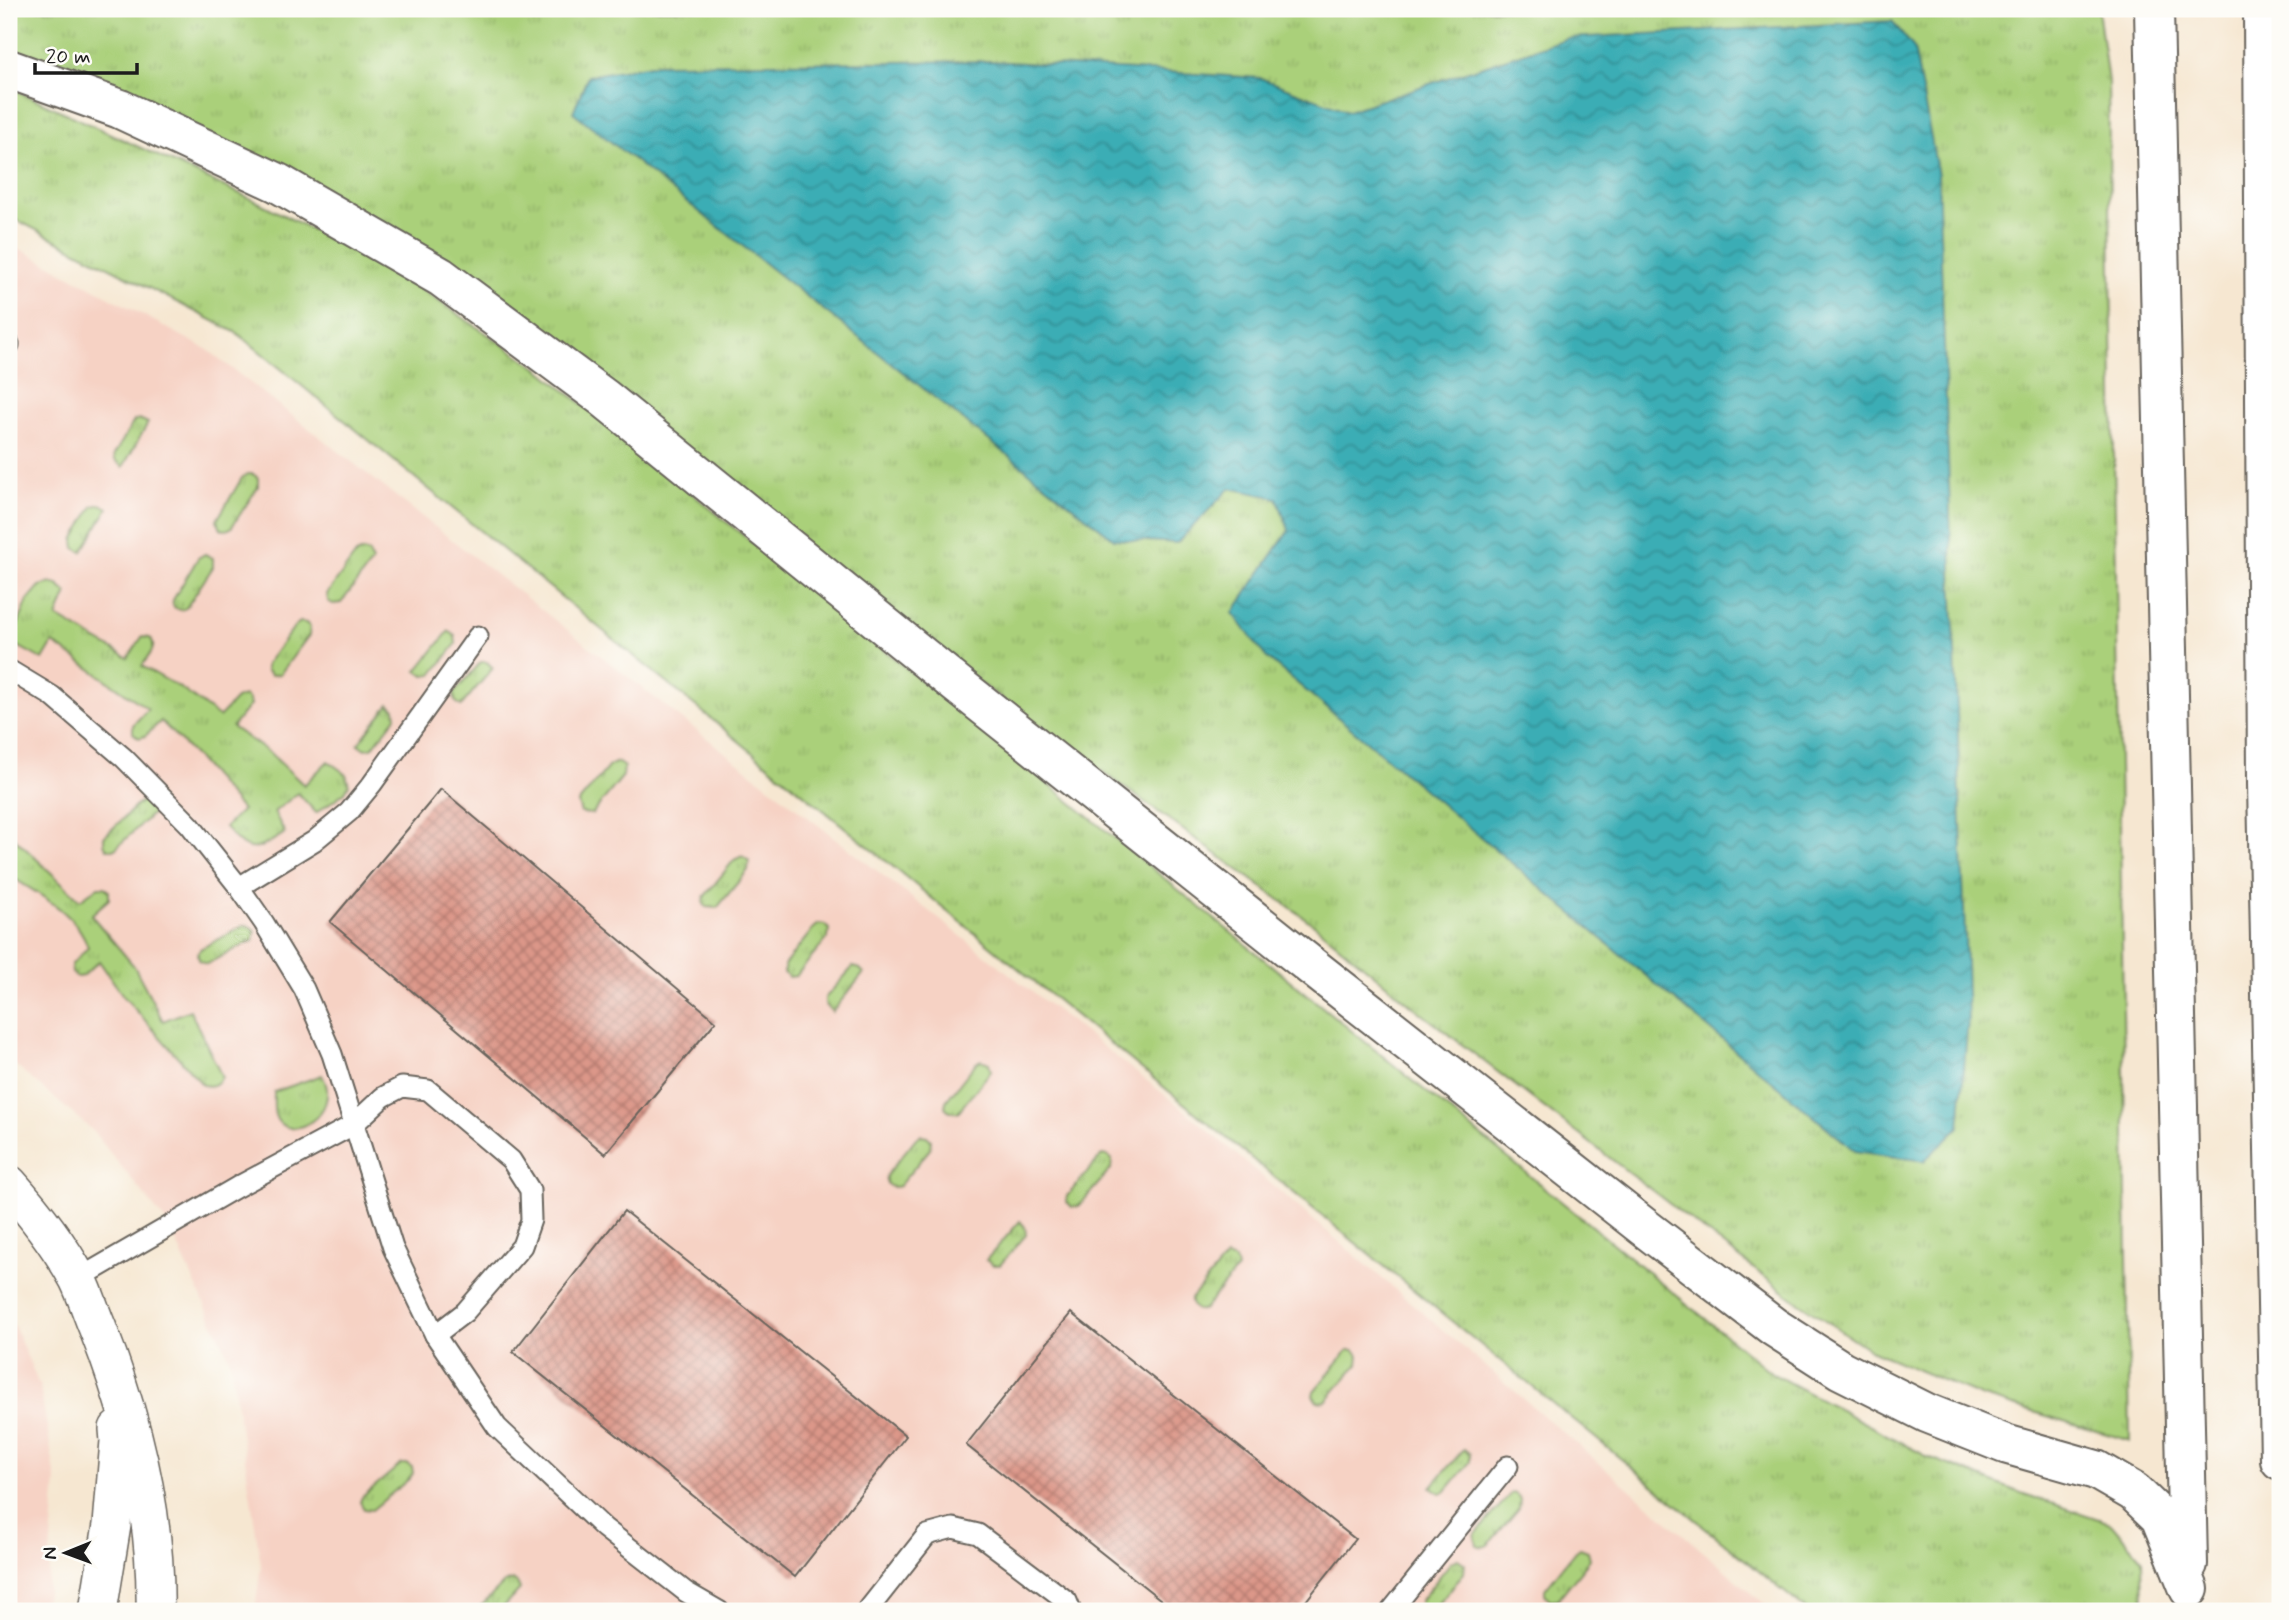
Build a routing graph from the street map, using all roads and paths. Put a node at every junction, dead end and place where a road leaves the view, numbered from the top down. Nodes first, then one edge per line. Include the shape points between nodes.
1 (2154, 9) edge
2 (2263, 9) edge
3 (9, 69) edge
4 (478, 636) dead end
5 (9, 670) edge
6 (239, 887) junction
7 (353, 1125) junction
8 (9, 1184) edge
9 (78, 1279) junction
10 (435, 1335) junction
11 (114, 1368) junction
12 (2280, 1460) edge
13 (1508, 1466) dead end
14 (98, 1611) edge
15 (155, 1611) edge
16 (719, 1611) edge
17 (867, 1611) edge
18 (1071, 1611) edge
19 (1391, 1611) edge

1 - 3 highway via 2189,1589 2160,1517 2134,1492 2096,1470 2005,1444 1927,1413 1841,1370 1774,1327 959,686 604,398 441,277 278,183 120,109
2 - 12 highway via 2266,770
4 - 6 lane via 349,812 314,841
5 - 6 lane via 52,696 124,758 190,825
6 - 7 lane via 304,989 332,1054
7 - 9 lane via 236,1186
7 - 10 lane via 393,1248
7 - 10 lane via 383,1097 402,1087 428,1090 511,1160 530,1190 531,1220 522,1246 465,1312
8 - 9 street via 34,1212
9 - 11 street
10 - 16 lane via 497,1427 604,1528 686,1592
11 - 14 street via 119,1441
11 - 15 street via 150,1519
13 - 19 lane
17 - 18 lane via 927,1535 953,1528 978,1534 1066,1601

